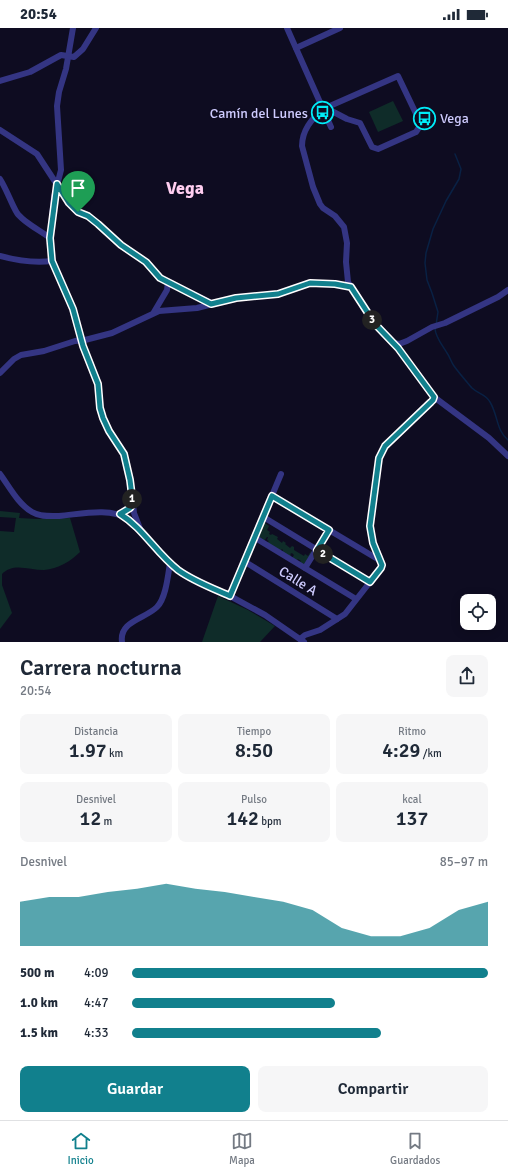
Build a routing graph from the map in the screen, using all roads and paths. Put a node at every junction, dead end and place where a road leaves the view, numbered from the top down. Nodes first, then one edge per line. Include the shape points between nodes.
1 (73, 28) edge
2 (96, 28) edge
3 (280, 28) edge
4 (340, 28) edge
5 (288, 30) edge
6 (296, 48) junction
7 (68, 56) junction
8 (0, 81) edge
9 (324, 110) junction
10 (331, 127) dead end
11 (0, 130) edge
12 (0, 179) edge
13 (57, 184) junction
14 (50, 238) junction
15 (0, 256) edge
16 (52, 261) junction
17 (168, 282) junction
18 (351, 287) junction
19 (506, 293) edge
20 (211, 304) junction
21 (154, 312) junction
22 (81, 340) junction
23 (394, 343) junction
24 (0, 373) edge
25 (434, 397) junction
26 (508, 456) edge
27 (0, 474) edge
28 (282, 474) dead end
29 (272, 496) junction
30 (133, 504) junction
31 (120, 514) junction
32 (265, 518) dead end
33 (329, 530) junction
34 (141, 531) junction
35 (257, 538) dead end
36 (317, 550) junction
37 (381, 561) junction
38 (170, 563) junction
39 (247, 563) dead end
40 (305, 568) junction
41 (370, 582) junction
42 (230, 596) junction
43 (356, 600) junction
44 (337, 619) junction
45 (302, 640) edge
46 (122, 642) edge

1 - 7 street
2 - 7 street via 83,49 74,57
3 - 5 street
4 - 6 street
5 - 6 street
6 - 9 street
7 - 8 street via 61,55 30,72
7 - 13 street via 57,106 60,170
9 - 9 street via 360,123 372,147 378,149 416,132 420,126 398,76
9 - 10 street
9 - 18 street via 307,126 302,146 320,204 340,220 346,234 347,275
11 - 13 street via 36,154
12 - 14 street via 21,218
13 - 14 street
13 - 17 street via 74,208 98,224 121,245 146,262 155,274
14 - 16 street
15 - 16 street via 35,262
16 - 22 street via 73,309
17 - 20 street
17 - 21 street via 167,290
18 - 20 street via 310,283 278,294 236,298
18 - 23 street via 375,324
19 - 23 street via 407,341
20 - 21 street via 198,308
21 - 22 street via 112,333
22 - 24 street via 21,356 14,359
22 - 30 street via 98,384 103,418 124,454
23 - 25 street
25 - 26 street via 489,438
25 - 37 street via 385,446 379,458 370,526 373,543
27 - 31 street via 26,507 40,516 104,512
28 - 29 street
29 - 33 street
29 - 42 street
30 - 31 street
30 - 34 street
31 - 34 street
32 - 36 street
33 - 36 street
33 - 37 street
34 - 38 street
35 - 40 street
36 - 40 street
36 - 41 street
37 - 41 street via 381,568
38 - 42 street via 187,576
38 - 46 street via 161,602 151,612 125,627
39 - 44 street, Calle A
40 - 43 street
41 - 43 street
42 - 45 street
43 - 44 street
44 - 45 street via 320,630 305,635

